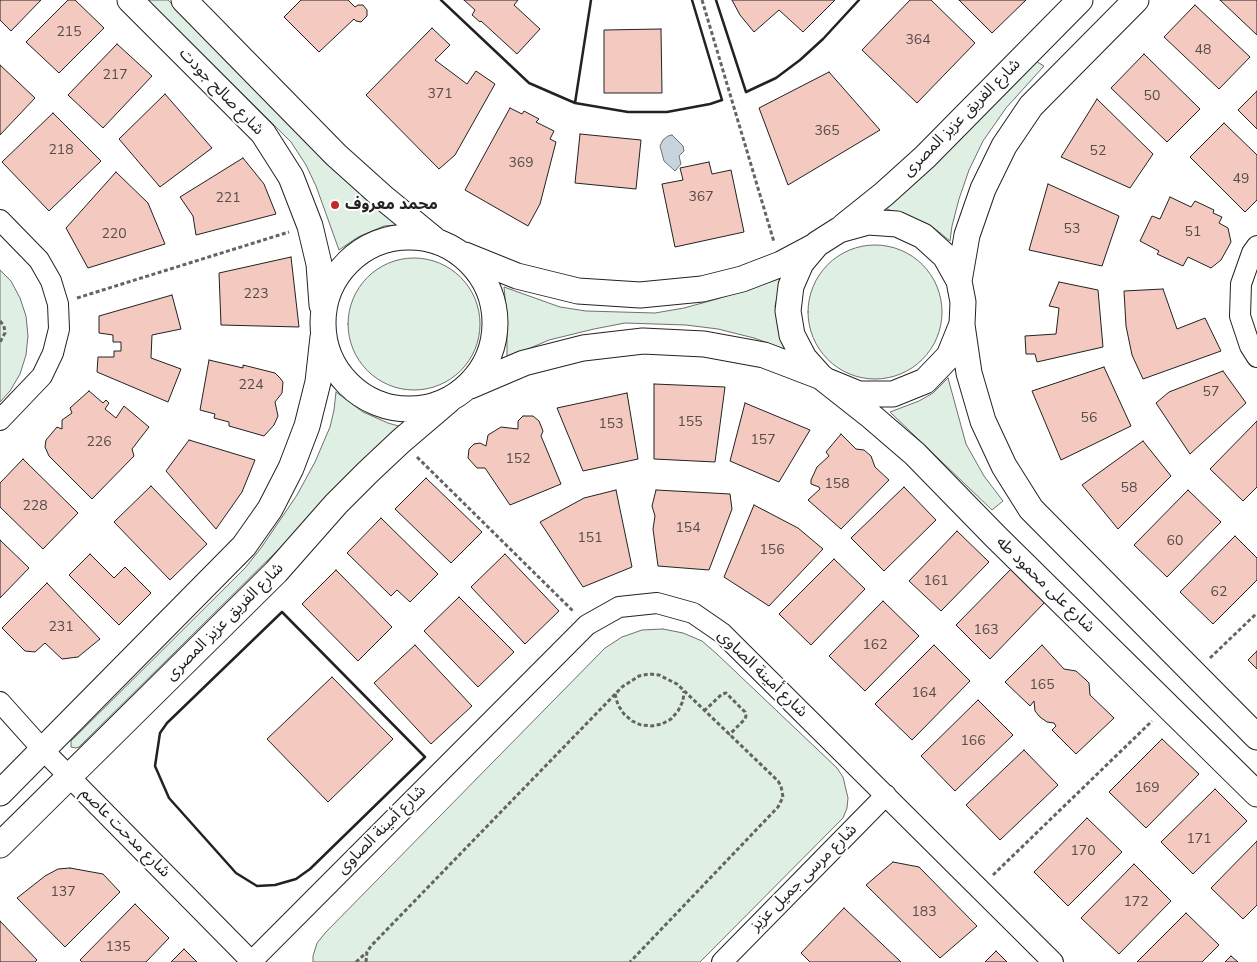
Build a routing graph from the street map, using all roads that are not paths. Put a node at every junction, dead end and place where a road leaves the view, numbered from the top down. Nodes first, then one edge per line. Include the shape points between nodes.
1 (130, 0) edge
2 (184, 0) edge
3 (1080, 0) edge
4 (1136, 0) edge
5 (0, 220) edge
6 (840, 230) junction
7 (436, 241) junction
8 (817, 244) junction
9 (1257, 246) edge
10 (459, 252) junction
11 (959, 281) junction
12 (323, 312) junction
13 (962, 324) junction
14 (323, 337) junction
15 (1257, 357) edge
16 (824, 378) junction
17 (458, 394) junction
18 (0, 420) edge
19 (0, 702) edge
20 (1257, 737) edge
21 (43, 750) junction
22 (69, 776) junction
23 (0, 793) edge
24 (1257, 794) edge
25 (886, 795) junction
26 (0, 844) edge
27 (252, 962) edge
28 (722, 962) edge
29 (1053, 962) edge

1 - 12 street, شارع صالح جودت via 264,133 291,177 310,226 319,264
2 - 7 street via 336,155
3 - 6 street, شارع الفريق عزيز المصرى via 925,157
4 - 11 street via 1031,106 1004,146 983,189 967,235
5 - 18 street via 40,260 58,304 59,329 53,353 42,376
6 - 8 street
6 - 11 street via 868,222 897,224 931,242 945,256
7 - 10 street
7 - 12 street via 406,237 370,247 351,259 332,283
8 - 10 street via 781,264 742,279 702,289 640,296 578,291 517,276
8 - 16 street via 801,263 794,278 788,311 792,335 804,358
9 - 15 street via 1241,284 1240,316
10 - 17 street via 481,274 494,302 496,333 487,362
11 - 13 street via 963,302
12 - 14 street
13 - 16 street via 949,356 925,381 909,388 893,394 859,394
13 - 20 street via 969,373 983,421 1004,466 1031,509
14 - 17 street via 334,367 356,392 385,406 418,409
14 - 21 street via 318,382 307,426 270,509 244,546
16 - 17 street, شارع الفريق عزيز المصرى via 764,355 704,344 643,341 583,348 532,361
16 - 24 street, شارع على محمود طه via 915,454
17 - 22 street, شارع الفريق عزيز المصرى via 401,441 336,504 276,572
19 - 21 street, شارع مدحت عاصم
21 - 22 street, شارع مدحت عاصم
21 - 23 street
22 - 26 street, شارع الفريق عزيز المصرى
22 - 27 street, شارع مدحت عاصم
25 - 27 street, شارع أمينة الصاوى via 722,632 693,613 657,603 619,607 587,625
25 - 28 street, شارع مرسى جميل عزيز
25 - 29 street, شارع أمينة الصاوى

